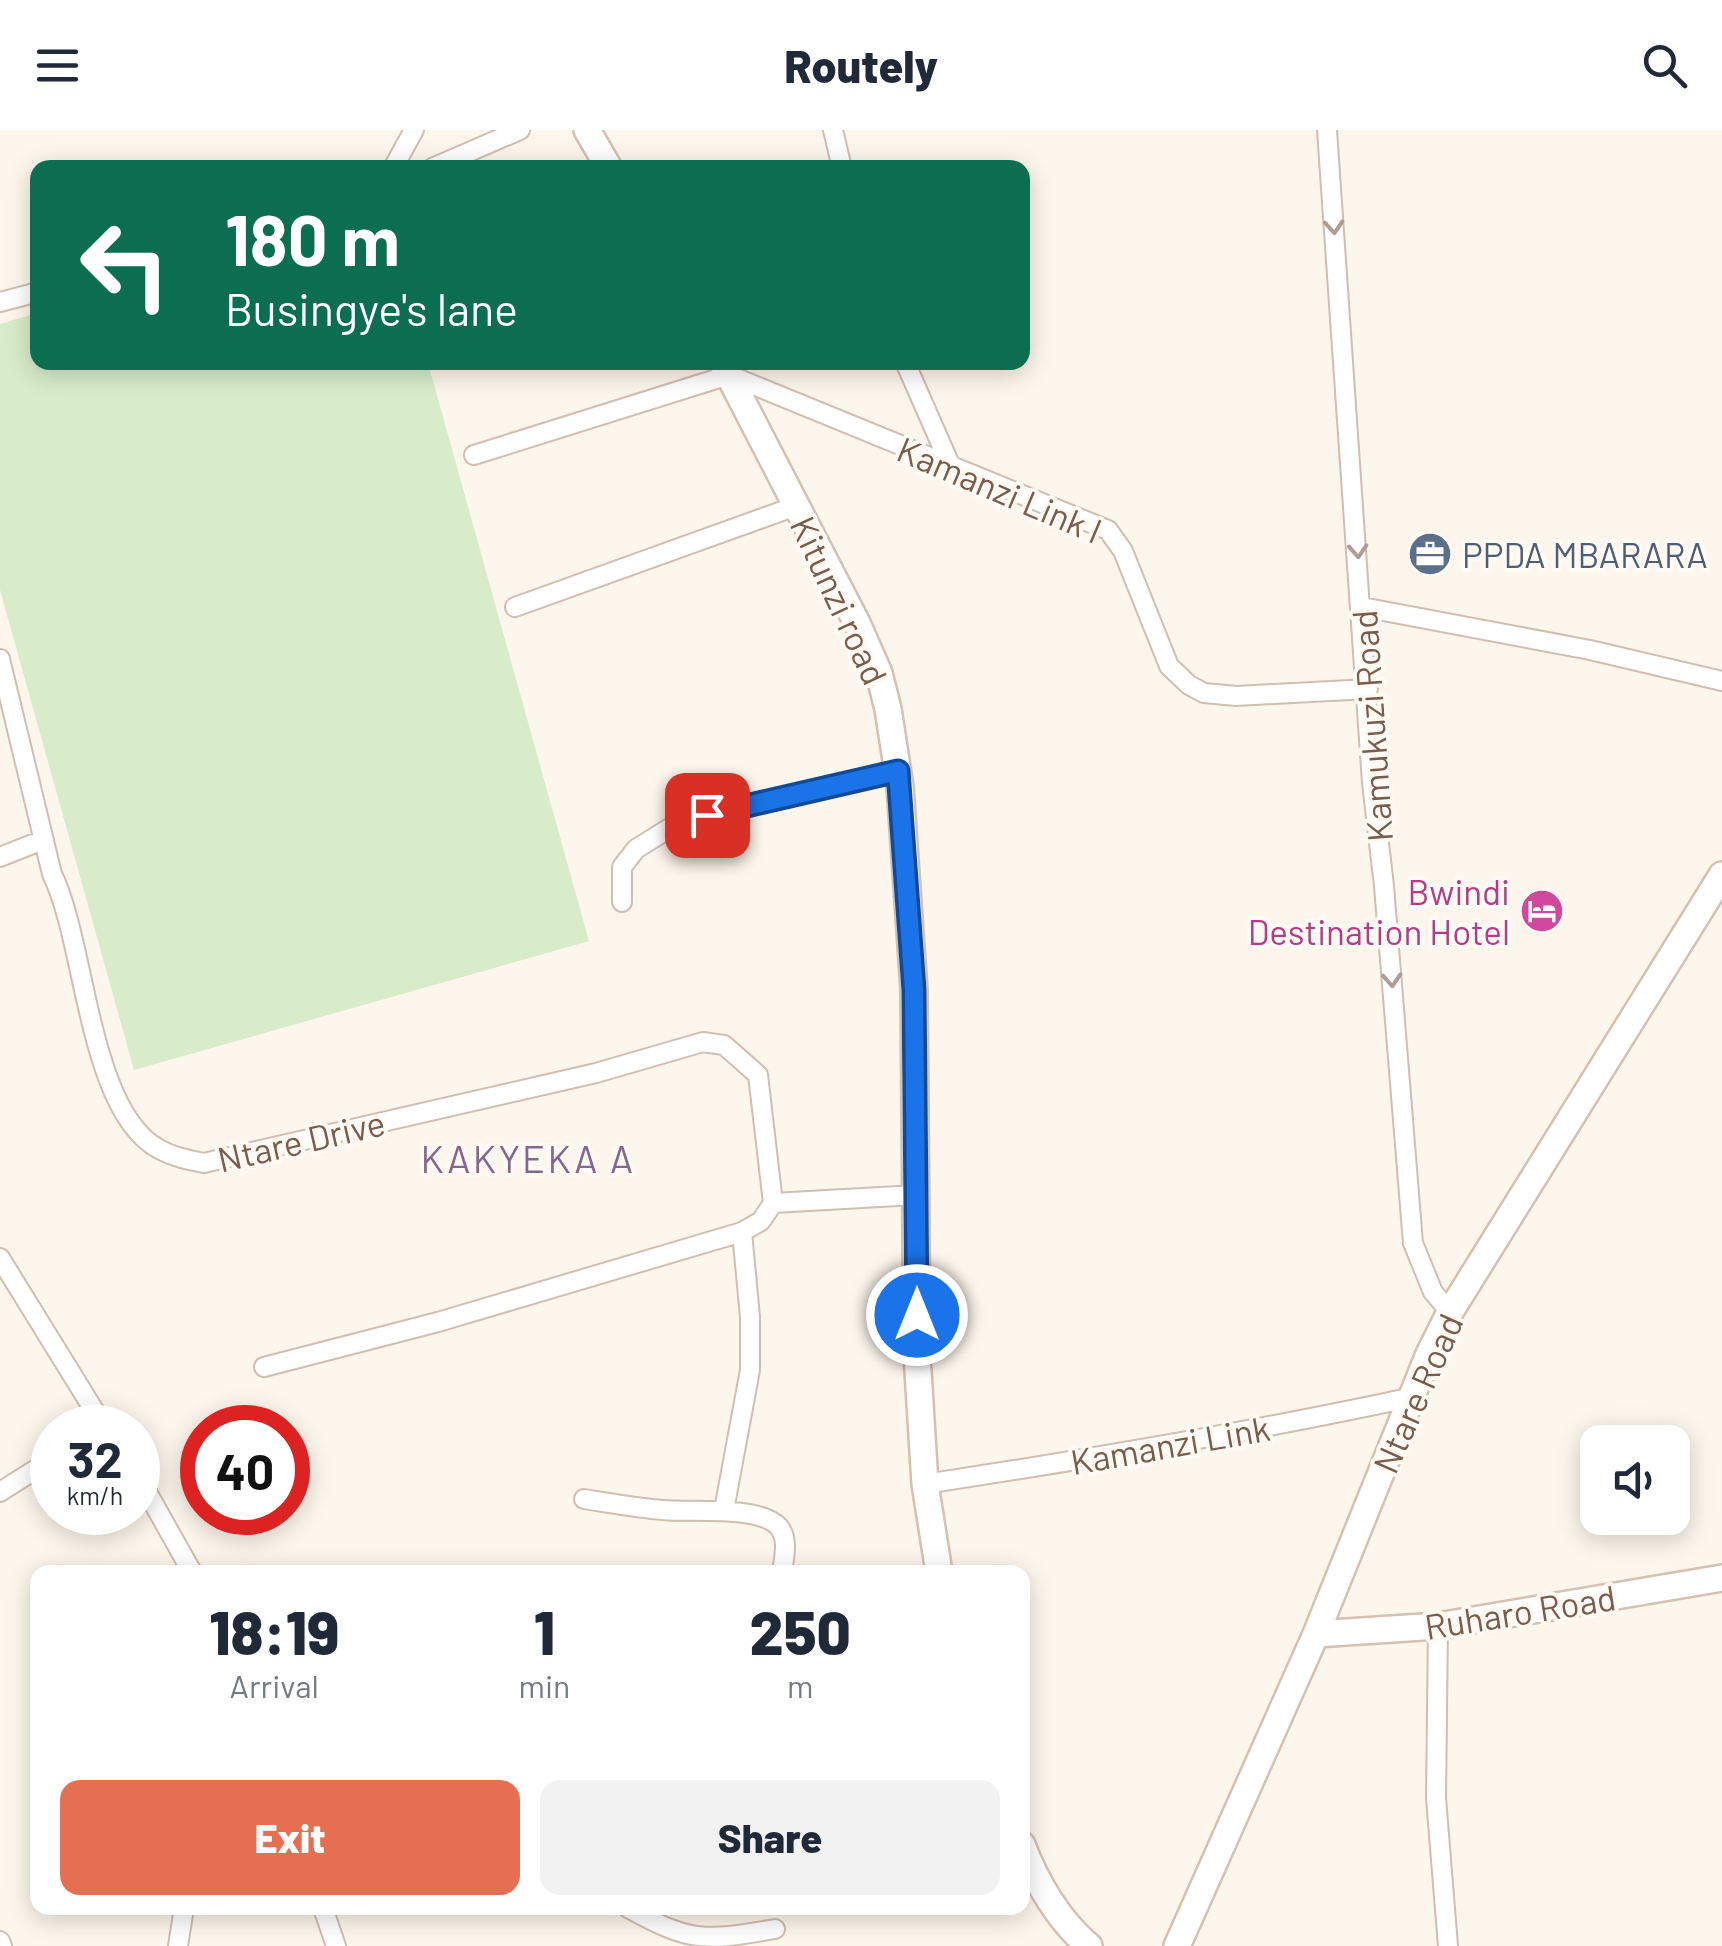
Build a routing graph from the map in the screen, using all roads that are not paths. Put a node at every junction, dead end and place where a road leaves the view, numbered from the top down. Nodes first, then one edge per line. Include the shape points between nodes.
1 (414, 130) edge
2 (520, 130) edge
3 (587, 130) edge
4 (833, 130) edge
5 (1327, 130) edge
6 (397, 160) edge
7 (451, 160) edge
8 (604, 160) edge
9 (840, 160) edge
10 (30, 294) edge
11 (0, 302) edge
12 (722, 370) edge
13 (726, 370) edge
14 (727, 370) edge
15 (909, 370) edge
16 (474, 455) dead end
17 (952, 468) junction
18 (796, 506) junction
19 (515, 607) dead end
20 (1362, 608) junction
21 (0, 660) edge
22 (1722, 680) edge
23 (1368, 689) junction
24 (898, 771) junction
25 (43, 840) junction
26 (0, 857) edge
27 (1722, 875) edge
28 (622, 902) dead end
29 (916, 1195) junction
30 (773, 1203) junction
31 (742, 1232) junction
32 (0, 1258) edge
33 (1450, 1312) junction
34 (264, 1367) dead end
35 (1413, 1397) junction
36 (90, 1405) edge
37 (30, 1473) edge
38 (925, 1484) junction
39 (0, 1492) edge
40 (584, 1499) dead end
41 (724, 1510) junction
42 (160, 1515) edge
43 (188, 1565) edge
44 (783, 1565) edge
45 (938, 1565) edge
46 (1722, 1578) edge
47 (1438, 1626) junction
48 (1316, 1634) junction
49 (1030, 1866) edge
50 (183, 1915) edge
51 (325, 1915) edge
52 (641, 1915) edge
53 (775, 1929) dead end
54 (178, 1946) edge
55 (336, 1946) edge
56 (1090, 1946) edge
57 (1177, 1946) edge
58 (1448, 1946) edge

1 - 6 street
2 - 7 street
3 - 8 street
4 - 9 street
5 -> 20 street, Kamukuzi Road
10 - 11 street
12 - 16 street
13 - 18 street, Kitunzi road
14 - 17 street, Kamanzi Link I
15 - 17 street
17 - 23 street, Kamanzi Link I via 1108,530 1124,550 1169,666 1204,694
18 - 19 street
18 - 24 street, Kitunzi road via 878,673
20 - 22 street
20 - 23 street, Kamukuzi Road
21 - 25 street, Ntare Drive
23 -> 33 street, Kamukuzi Road via 1412,1243 1433,1292
24 - 28 street via 668,828 622,867
24 - 29 street, Kitunzi road via 914,990
25 - 26 street
25 - 30 street, Ntare Drive via 97,1048 129,1118 157,1148 204,1163 596,1074 703,1042 724,1045 758,1074
27 - 33 street, Ntare Road
29 - 30 street
29 - 38 street, Kitunzi road
30 - 31 street
31 - 34 street
31 - 41 street via 750,1370
32 - 36 street
33 - 35 street, Ntare Road
35 - 38 street, Kamanzi Link via 1114,1456
35 - 48 street, Ntare Road
37 - 39 street
38 - 45 street, Kitunzi road
40 - 41 street via 666,1511
41 - 44 street via 781,1528
42 - 43 street
46 - 47 street, Ruharo Road
47 - 48 street, Ruharo Road
47 - 58 street via 1436,1798
48 - 57 street, Ntare Road
49 - 56 street via 1052,1904
50 - 54 street
51 - 55 street
52 - 53 street via 692,1938

